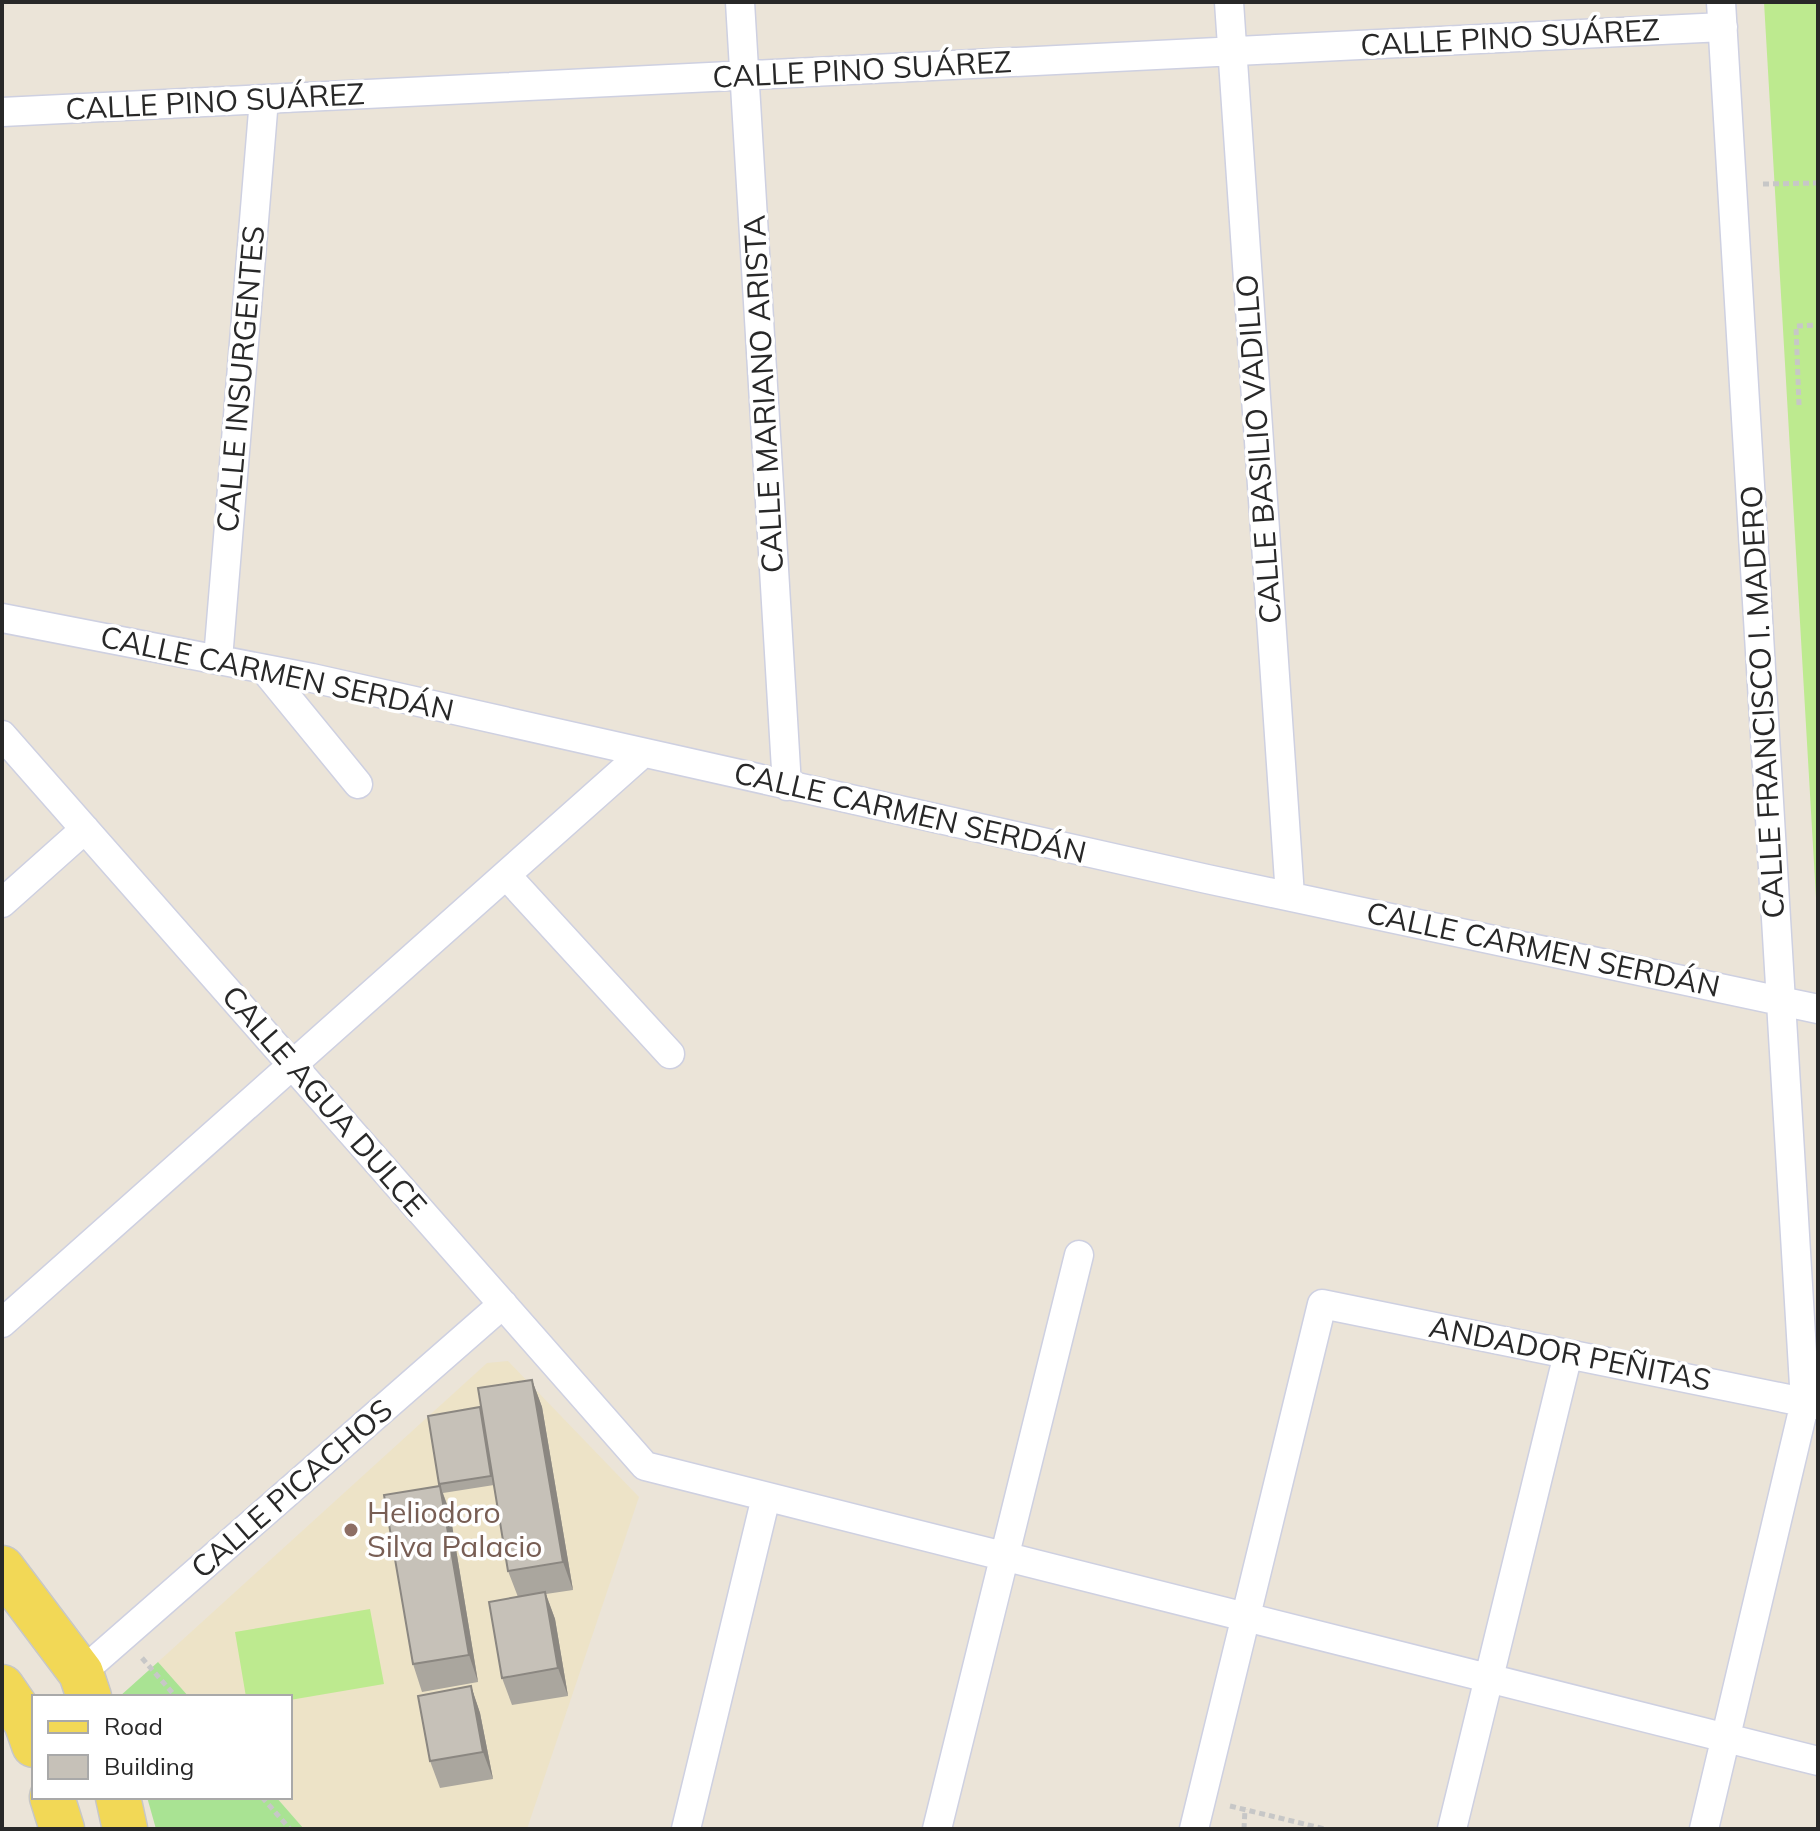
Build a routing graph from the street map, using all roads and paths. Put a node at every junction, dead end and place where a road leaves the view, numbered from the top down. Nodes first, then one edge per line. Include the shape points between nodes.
1 (740, 2) edge
2 (1229, 2) edge
3 (1722, 14) edge
4 (1233, 51) junction
5 (745, 76) junction
6 (264, 99) junction
7 (2, 112) edge
8 (1818, 183) edge
9 (1753, 184) dead end
10 (1818, 325) edge
11 (1799, 405) dead end
12 (2, 618) edge
13 (218, 659) junction
14 (264, 669) junction
15 (2, 735) edge
16 (643, 753) junction
17 (358, 784) dead end
18 (787, 786) junction
19 (85, 829) junction
20 (506, 875) junction
21 (1290, 896) junction
22 (2, 903) edge
23 (1781, 1001) junction
24 (1818, 1009) edge
25 (670, 1054) dead end
26 (292, 1065) junction
27 (1079, 1255) dead end
28 (503, 1304) junction
29 (2, 1323) edge
30 (1568, 1354) junction
31 (1811, 1403) edge
32 (766, 1497) junction
33 (1004, 1556) junction
34 (2, 1568) edge
35 (1246, 1617) junction
36 (123, 1636) junction
37 (1489, 1678) junction
38 (85, 1685) edge
39 (2, 1687) edge
40 (174, 1695) edge
41 (1725, 1738) junction
42 (32, 1739) edge
43 (1818, 1761) edge
44 (53, 1799) edge
45 (118, 1799) edge
46 (264, 1799) edge
47 (1202, 1799) junction
48 (1245, 1809) junction
49 (62, 1829) edge
50 (125, 1829) edge
51 (290, 1829) edge
52 (686, 1829) edge
53 (937, 1829) edge
54 (1194, 1829) edge
55 (1244, 1829) edge
56 (1322, 1829) edge
57 (1452, 1829) edge
58 (1704, 1829) edge

1 - 5 street, CALLE MARIANO ARISTA
2 - 4 street, CALLE BASILIO VADILLO
3 - 4 street, CALLE PINO SUÁREZ
3 - 23 street, CALLE FRANCISCO I. MADERO
4 - 5 street, CALLE PINO SUÁREZ
4 - 21 street, CALLE BASILIO VADILLO
5 - 6 street, CALLE PINO SUÁREZ
5 - 18 street, CALLE MARIANO ARISTA
6 - 7 street, CALLE PINO SUÁREZ
6 - 13 street, CALLE INSURGENTES
8 - 9 path
10 - 11 path via 1796,326
12 - 13 street, CALLE CARMEN SERDÁN
13 - 14 street, CALLE CARMEN SERDÁN
14 - 16 street, CALLE CARMEN SERDÁN
14 - 17 street
15 - 19 street, CALLE AGUA DULCE
16 - 18 street, CALLE CARMEN SERDÁN
16 - 20 street
18 - 21 street, CALLE CARMEN SERDÁN
19 - 22 street
19 - 26 street, CALLE AGUA DULCE
20 - 25 street
20 - 26 street
21 - 23 street, CALLE CARMEN SERDÁN
23 - 24 street, CALLE CARMEN SERDÁN
23 - 31 street, CALLE FRANCISCO I. MADERO
26 - 28 street, CALLE AGUA DULCE
26 - 29 street
27 - 33 street
28 - 32 street, CALLE AGUA DULCE via 645,1466
28 - 36 street, CALLE PICACHOS
30 - 31 street, ANDADOR PEÑITAS
30 - 35 street, ANDADOR PEÑITAS via 1322,1304
30 - 37 street
31 - 41 street, CALLE FRANCISCO I. MADERO
32 - 33 street
32 - 52 street
33 - 35 street
33 - 53 street
34 - 38 main road
35 - 37 street
35 - 47 street
36 - 38 street, CALLE PICACHOS
36 - 40 path
37 - 41 street
37 - 57 street
39 - 42 main road
41 - 43 street
41 - 58 street, CALLE FRANCISCO I. MADERO
44 - 49 main road
45 - 50 main road
46 - 51 path
47 - 48 path
47 - 54 street
48 - 55 path
48 - 56 path

